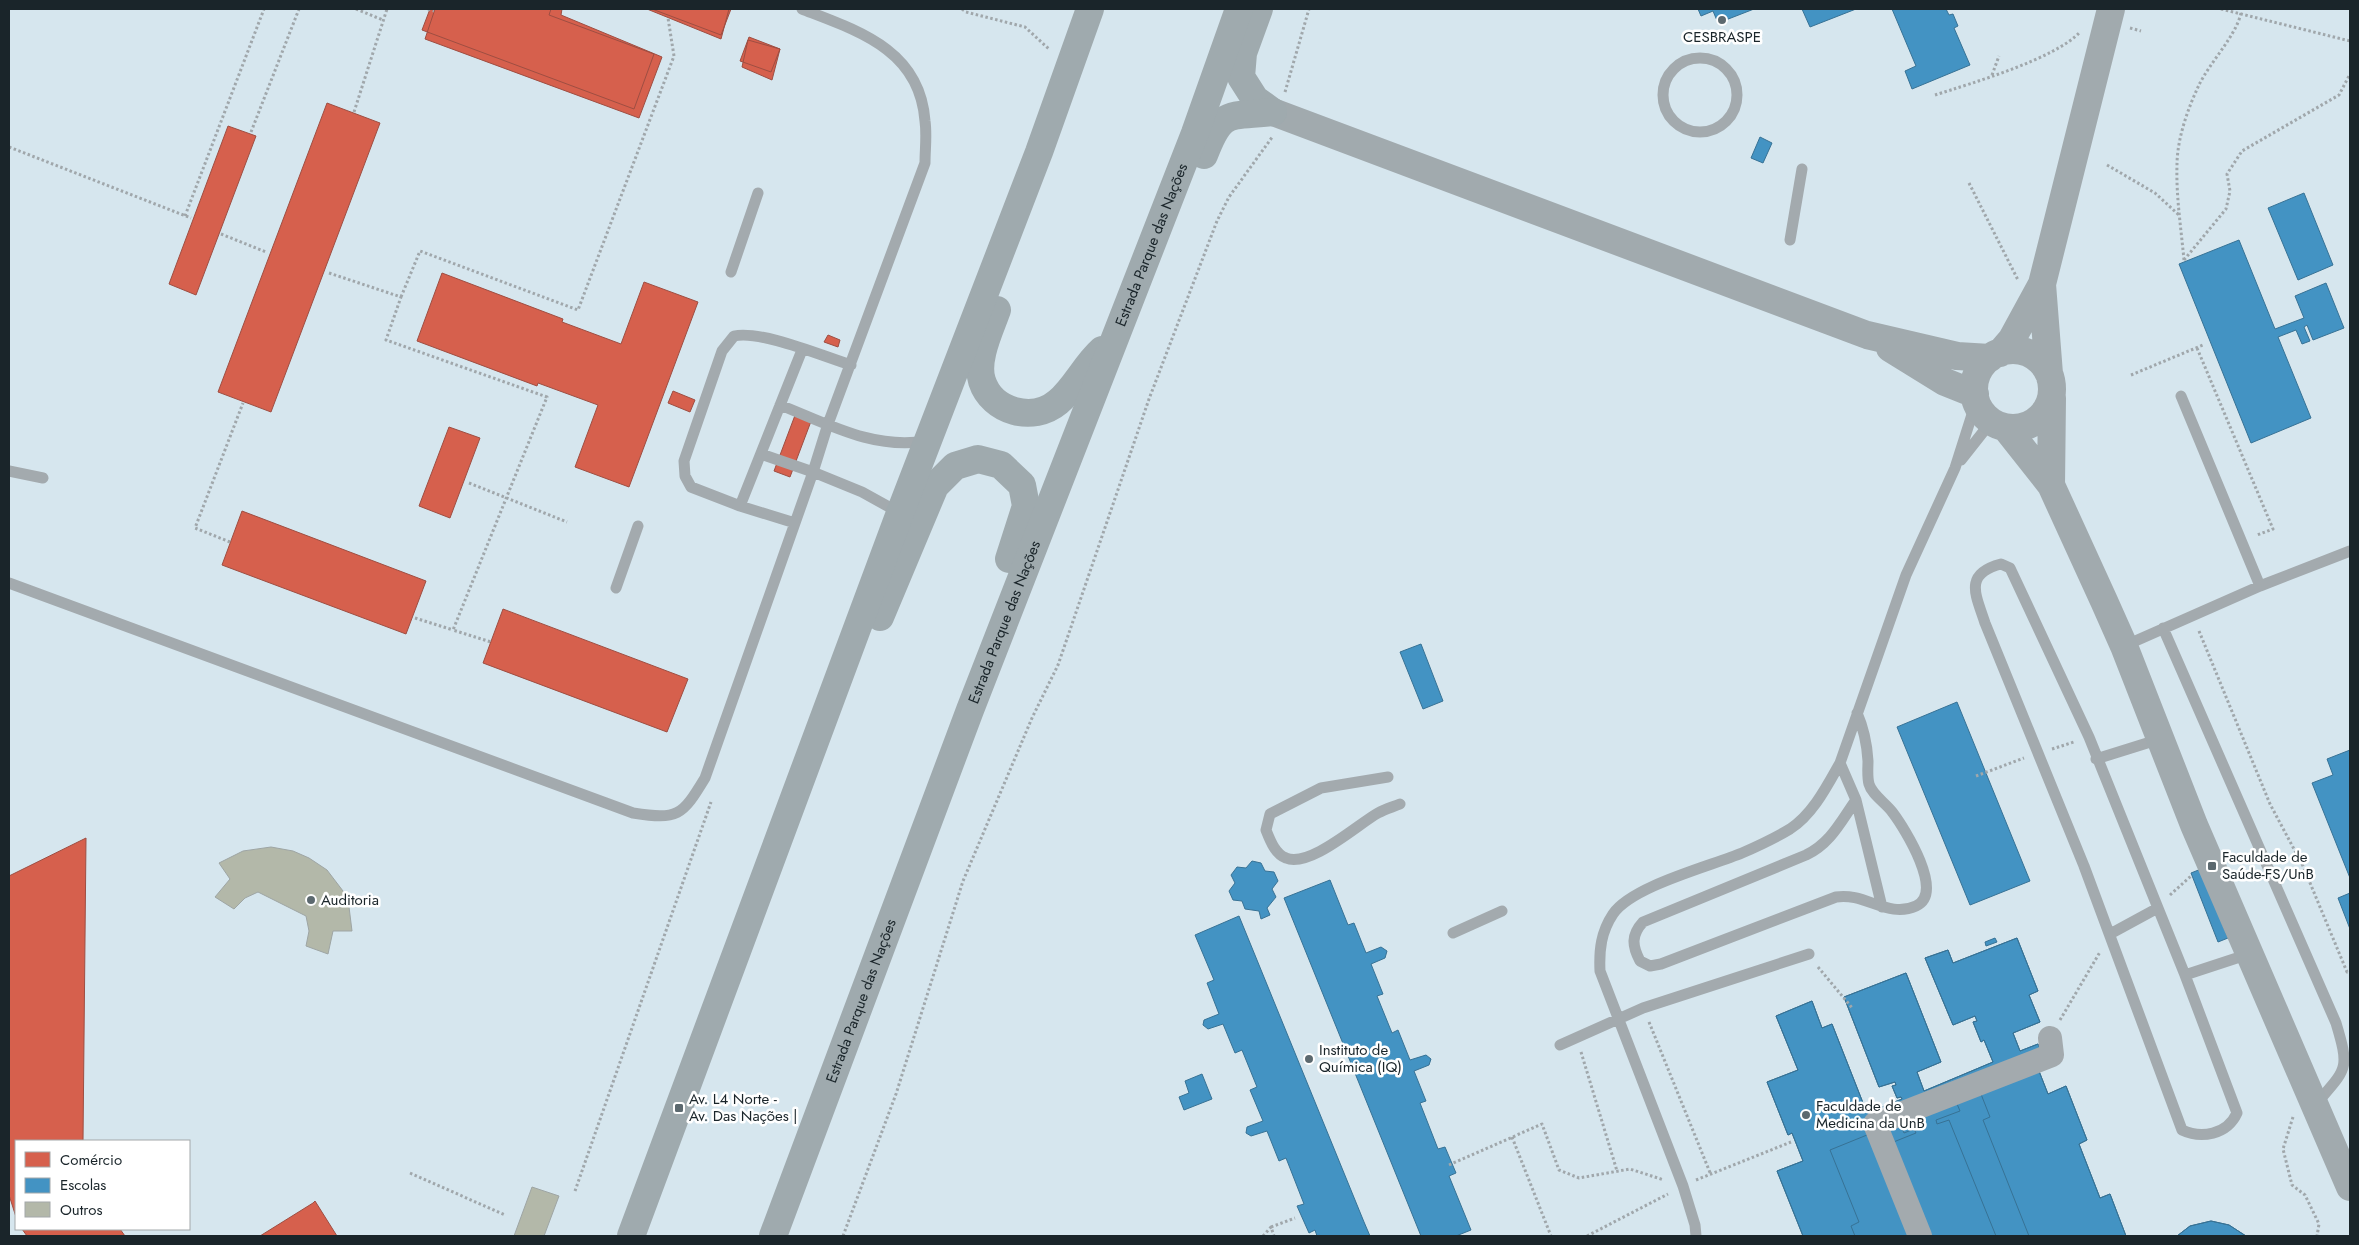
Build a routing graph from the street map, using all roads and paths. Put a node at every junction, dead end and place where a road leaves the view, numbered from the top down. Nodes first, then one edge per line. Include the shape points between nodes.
1 (264, 9) edge
2 (300, 9) edge
3 (356, 9) edge
4 (387, 9) edge
5 (428, 9) edge
6 (802, 9) edge
7 (962, 9) edge
8 (1090, 9) edge
9 (1239, 9) edge
10 (1259, 9) edge
11 (1309, 9) edge
12 (2221, 9) edge
13 (434, 11) dead end
14 (2241, 13) junction
15 (2109, 15) edge
16 (668, 18) dead end
17 (384, 20) junction
18 (2142, 31) dead end
19 (2350, 41) edge
20 (2000, 56) dead end
21 (1069, 66) junction
22 (2350, 74) edge
23 (1991, 76) junction
24 (1736, 85) joint
25 (1935, 95) dead end
26 (354, 112) dead end
27 (1277, 115) junction
28 (252, 132) dead end
29 (9, 147) edge
30 (1039, 152) junction
31 (2108, 165) dead end
32 (1802, 169) dead end
33 (1969, 183) dead end
34 (758, 193) dead end
35 (186, 216) junction
36 (2180, 216) junction
37 (191, 218) dead end
38 (221, 234) dead end
39 (1790, 240) dead end
40 (266, 252) dead end
41 (731, 272) dead end
42 (329, 273) dead end
43 (2037, 295) junction
44 (402, 297) junction
45 (1867, 335) junction
46 (1111, 345) junction
47 (2203, 345) dead end
48 (2197, 348) junction
49 (802, 350) junction
50 (1995, 356) junction
51 (851, 365) junction
52 (2131, 375) dead end
53 (2050, 386) junction
54 (2181, 396) dead end
55 (242, 404) dead end
56 (780, 405) junction
57 (1987, 411) junction
58 (828, 424) junction
59 (928, 441) junction
60 (761, 454) junction
61 (1955, 468) junction
62 (9, 471) edge
63 (813, 472) junction
64 (43, 478) dead end
65 (469, 483) dead end
66 (2051, 485) junction
67 (506, 499) junction
68 (740, 506) junction
69 (900, 513) junction
70 (568, 522) dead end
71 (795, 523) junction
72 (638, 526) dead end
73 (230, 542) dead end
74 (2260, 544) dead end
75 (2350, 551) edge
76 (9, 583) edge
77 (2260, 586) junction
78 (616, 588) dead end
79 (415, 618) dead end
80 (2206, 625) dead end
81 (2163, 628) junction
82 (453, 630) junction
83 (491, 642) dead end
84 (2124, 646) junction
85 (837, 685) junction
86 (970, 710) junction
87 (1857, 713) junction
88 (2160, 739) junction
89 (2096, 759) junction
90 (1840, 763) junction
91 (1388, 777) dead end
92 (713, 796) dead end
93 (1856, 800) junction
94 (1400, 804) dead end
95 (2196, 871) dead end
96 (1882, 907) junction
97 (2156, 908) junction
98 (1502, 911) dead end
99 (1453, 933) dead end
100 (2110, 934) junction
101 (1809, 954) joint
102 (2249, 954) junction
103 (2350, 971) edge
104 (2185, 975) junction
105 (1643, 1008) junction
106 (1853, 1009) dead end
107 (1618, 1018) junction
108 (1576, 1037) junction
109 (2050, 1038) joint
110 (1560, 1045) dead end
111 (2304, 1110) junction
112 (1512, 1137) junction
113 (1791, 1142) dead end
114 (1449, 1165) dead end
115 (1617, 1171) junction
116 (410, 1173) dead end
117 (1710, 1175) junction
118 (1683, 1186) junction
119 (2350, 1187) edge
120 (575, 1190) dead end
121 (505, 1215) dead end
122 (1295, 1218) dead end
123 (1271, 1227) junction
124 (777, 1230) edge
125 (631, 1236) edge
126 (844, 1236) edge
127 (1263, 1236) edge
128 (1274, 1236) edge
129 (1551, 1236) edge
130 (1587, 1236) edge
131 (1696, 1236) edge
132 (1920, 1236) edge
133 (2317, 1236) edge

1 - 35 path
2 - 28 path
3 - 17 path
4 - 17 path
5 - 13 path
6 - 51 lane via 850,28 891,50 915,81 926,119 925,163
7 - 21 path via 1024,27
8 - 21 highway
9 - 46 highway, Estrada Parque das Nações via 1188,150
10 - 27 highway via 1243,52 1241,78 1256,99
11 - 27 path
12 - 14 path
14 - 19 path
14 - 36 path via 2238,26 2199,85 2182,134 2177,164
15 - 18 path
15 - 23 path via 2088,20 2065,45
15 - 43 street
16 - 44 path via 674,56 578,310 420,251
17 - 26 path
20 - 23 path
21 - 30 highway
22 - 36 path via 2338,95 2242,151 2227,174 2230,191 2226,209 2184,260
23 - 25 path
24 - 24 lane via 1722,65 1711,60 1693,59 1676,67 1668,76 1664,87 1667,111 1674,121 1696,132 1719,127 1734,109
27 - 45 street
27 - 46 highway via 1230,115 1218,123 1149,300 1138,322
27 - 126 path via 1217,221 1149,399 1058,665 963,881 896,1094
29 - 35 path
30 - 46 highway via 1042,176 1037,199 988,334 982,380 992,399 1010,410 1034,414 1057,403 1087,364
30 - 59 highway
31 - 36 path via 2155,193
32 - 39 lane
33 - 43 path
34 - 41 lane
35 - 37 path
38 - 40 path
42 - 44 path
43 - 50 street via 2012,340
43 - 53 street
44 - 67 path via 386,340 547,397
45 - 50 street via 1957,356
45 - 57 street
46 - 86 highway, Estrada Parque das Nações
47 - 48 path
48 - 52 path
48 - 74 path via 2273,529 2257,536
49 - 51 lane
49 - 56 lane
49 - 68 lane via 743,334 734,336 722,351 684,461 685,476 691,487
50 - 53 street via 2010,351 2029,354 2037,359
50 - 57 street via 1981,368 1976,381
51 - 58 lane
53 - 57 street via 2042,416 2026,427
53 - 66 street
54 - 77 lane
55 - 73 path via 195,528
56 - 58 lane
56 - 60 lane
57 - 61 lane
57 - 61 lane
57 - 66 street
58 - 59 lane via 882,442 905,445
58 - 63 lane
59 - 69 highway
60 - 63 lane
60 - 68 lane
61 - 87 lane via 1906,575
62 - 64 lane
63 - 69 lane via 862,492
63 - 71 lane
65 - 67 path
66 - 84 street
67 - 70 path
67 - 82 path
68 - 71 lane
69 - 85 highway
71 - 76 lane via 705,778 688,806 661,818 633,813
72 - 78 lane
75 - 77 lane
77 - 81 lane
79 - 82 path
80 - 103 path via 2198,628 2270,804 2303,866 2347,972
81 - 84 lane
81 - 111 lane via 2336,1023 2345,1054 2340,1076
82 - 83 path
84 - 88 street
85 - 86 highway via 876,628 935,486 955,466 978,459 1001,465 1022,485 1026,506 985,629
85 - 125 highway
86 - 124 highway, Estrada Parque das Nações
87 - 90 lane
87 - 96 lane via 1866,741 1869,784 1908,837 1926,875 1928,887 1925,898 1915,907 1892,910
88 - 89 lane
88 - 102 street
89 - 97 lane
89 - 100 lane via 2010,568 2002,564 1991,567 1976,579 1974,587 1985,623
90 - 93 lane
90 - 107 lane via 1815,804 1791,828 1744,852 1656,885 1614,912 1599,949 1600,971
91 - 94 lane via 1321,788 1276,810 1267,821 1266,830 1280,854 1288,859 1297,859 1332,844 1379,812
92 - 120 path
93 - 96 lane
93 - 96 lane via 1836,831 1816,850 1643,922 1634,936 1635,952 1644,964 1661,964 1844,896 1862,898
95 - 97 path
97 - 100 lane
97 - 104 lane
98 - 99 lane
100 - 104 lane via 2182,1130 2200,1135 2215,1133 2233,1121 2236,1113
100 - 109 path
101 - 105 lane
101 - 106 path
102 - 104 lane
102 - 111 street
105 - 107 lane
105 - 117 path via 1669,1066
107 - 108 lane
107 - 118 lane
108 - 110 lane
108 - 115 path
109 - 132 street via 2052,1055 1876,1124
111 - 119 street
111 - 133 path via 2283,1148 2292,1185 2305,1195 2319,1224
112 - 114 path
112 - 115 path via 1542,1124 1559,1170 1579,1178
112 - 129 path
113 - 117 path
115 - 118 path via 1630,1170
116 - 121 path
117 - 118 path
118 - 130 path
118 - 131 lane
122 - 123 path
123 - 127 path
123 - 128 path

